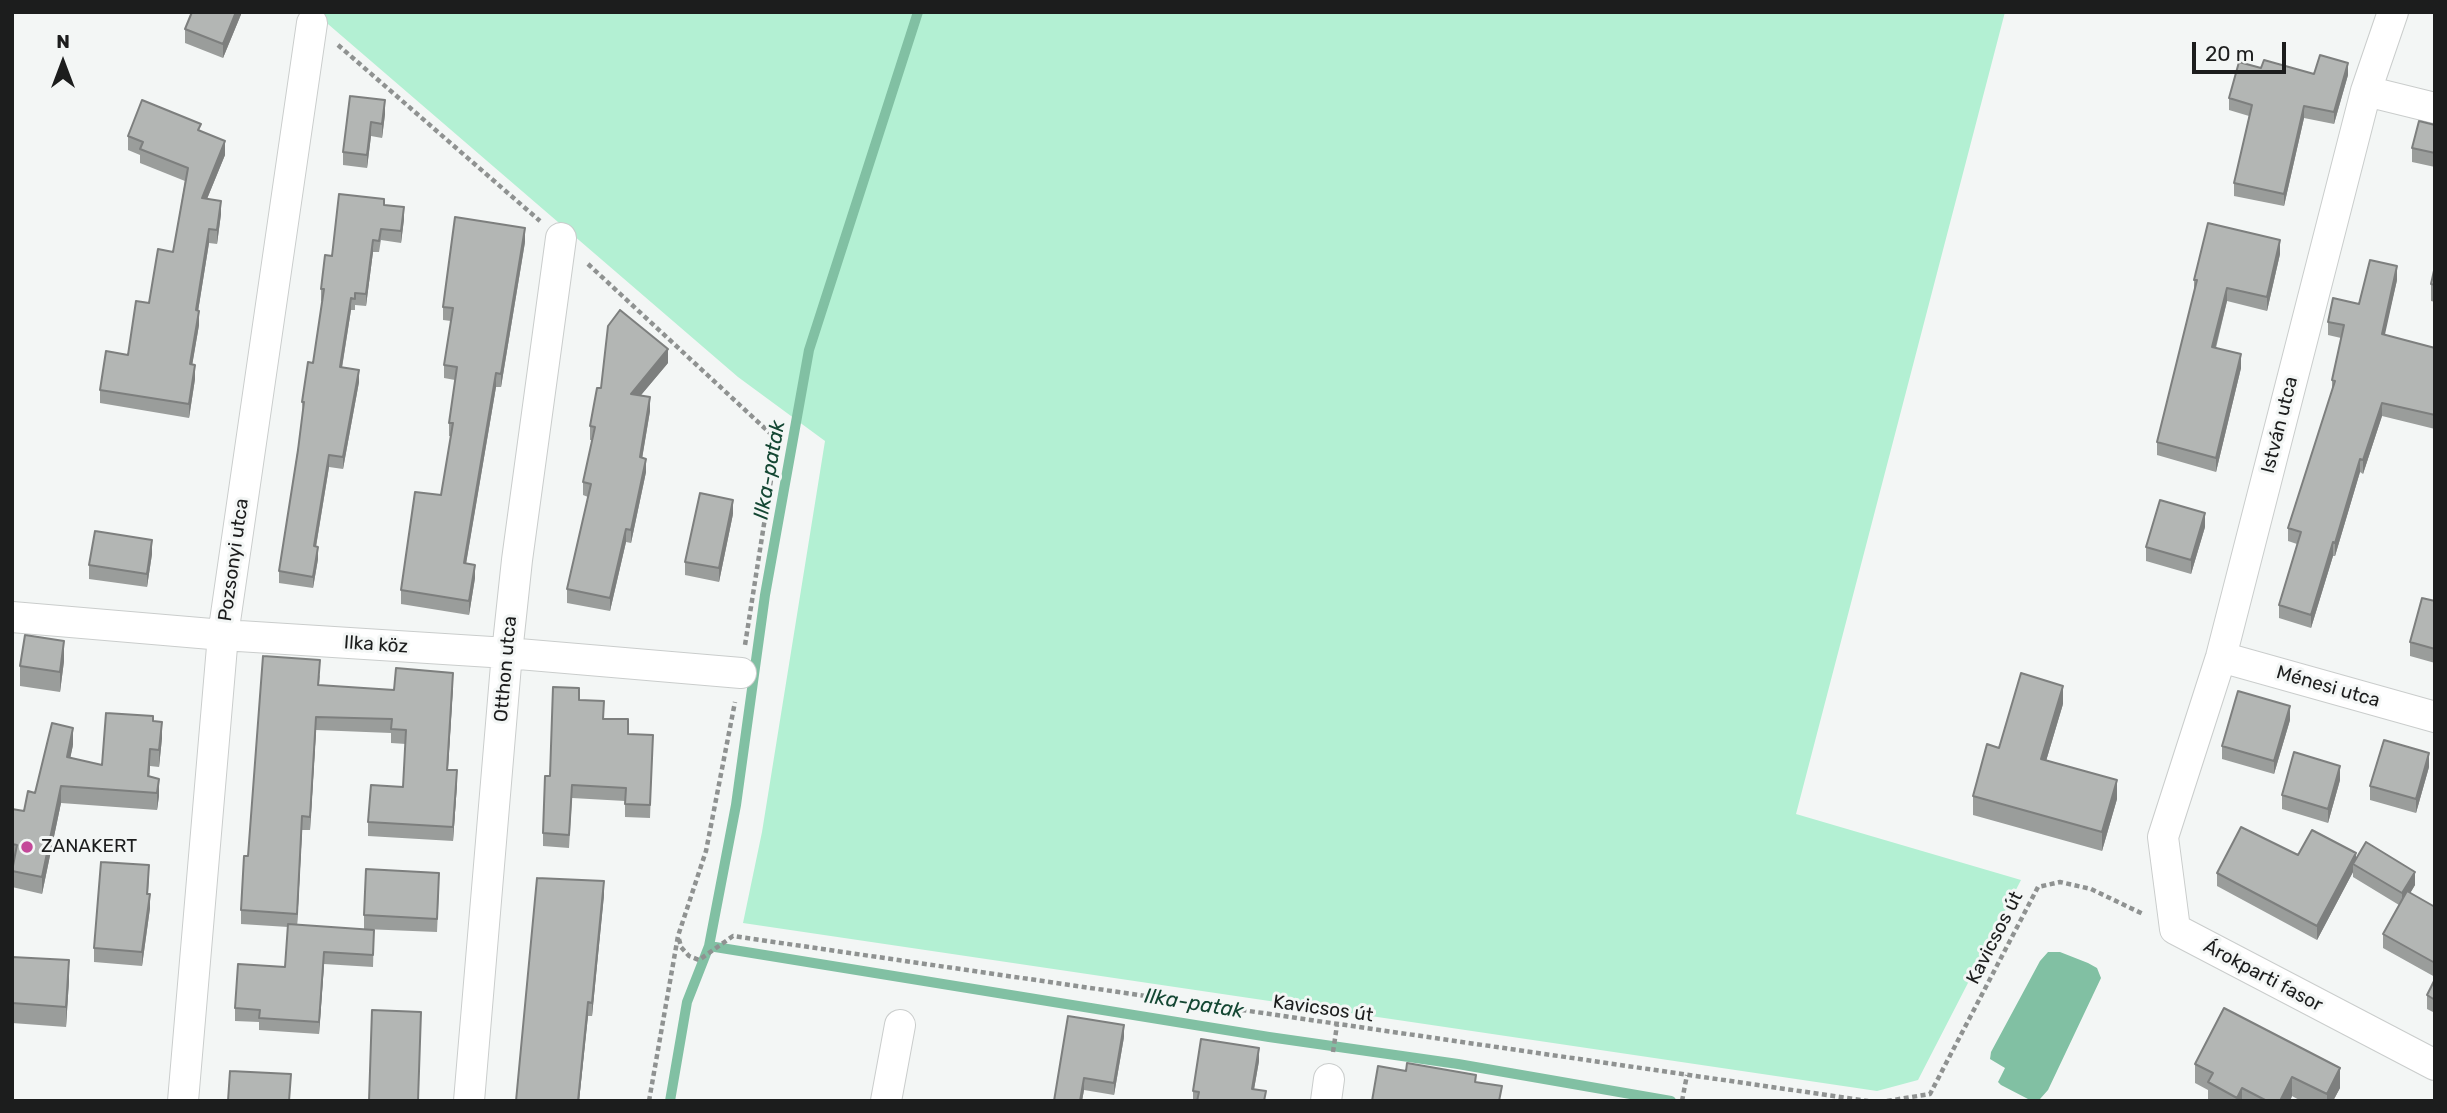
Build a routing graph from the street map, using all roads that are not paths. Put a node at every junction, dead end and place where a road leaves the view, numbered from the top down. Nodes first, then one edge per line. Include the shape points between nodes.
1 (2393, 12) edge
2 (312, 23) dead end
3 (2366, 90) junction
4 (2435, 108) edge
5 (561, 238) dead end
6 (12, 617) edge
7 (222, 635) junction
8 (507, 653) junction
9 (2221, 657) junction
10 (741, 673) road end
11 (2435, 717) edge
12 (2175, 929) joint
13 (900, 1025) dead end
14 (2435, 1065) edge
15 (183, 1101) edge
16 (469, 1101) edge
17 (886, 1101) edge

1 - 3 street, István utca
2 - 7 street, Pozsonyi utca
3 - 4 street
3 - 9 street, István utca
5 - 8 street, Otthon utca
6 - 7 street, Ilka köz
7 - 8 street, Ilka köz
7 - 15 street, Pozsonyi utca
8 - 10 street, Ilka köz
8 - 16 street, Otthon utca
9 - 11 street, Ménesi utca
9 - 12 street, István utca via 2163,837
12 - 14 street, Árokparti fasor
13 - 17 street

